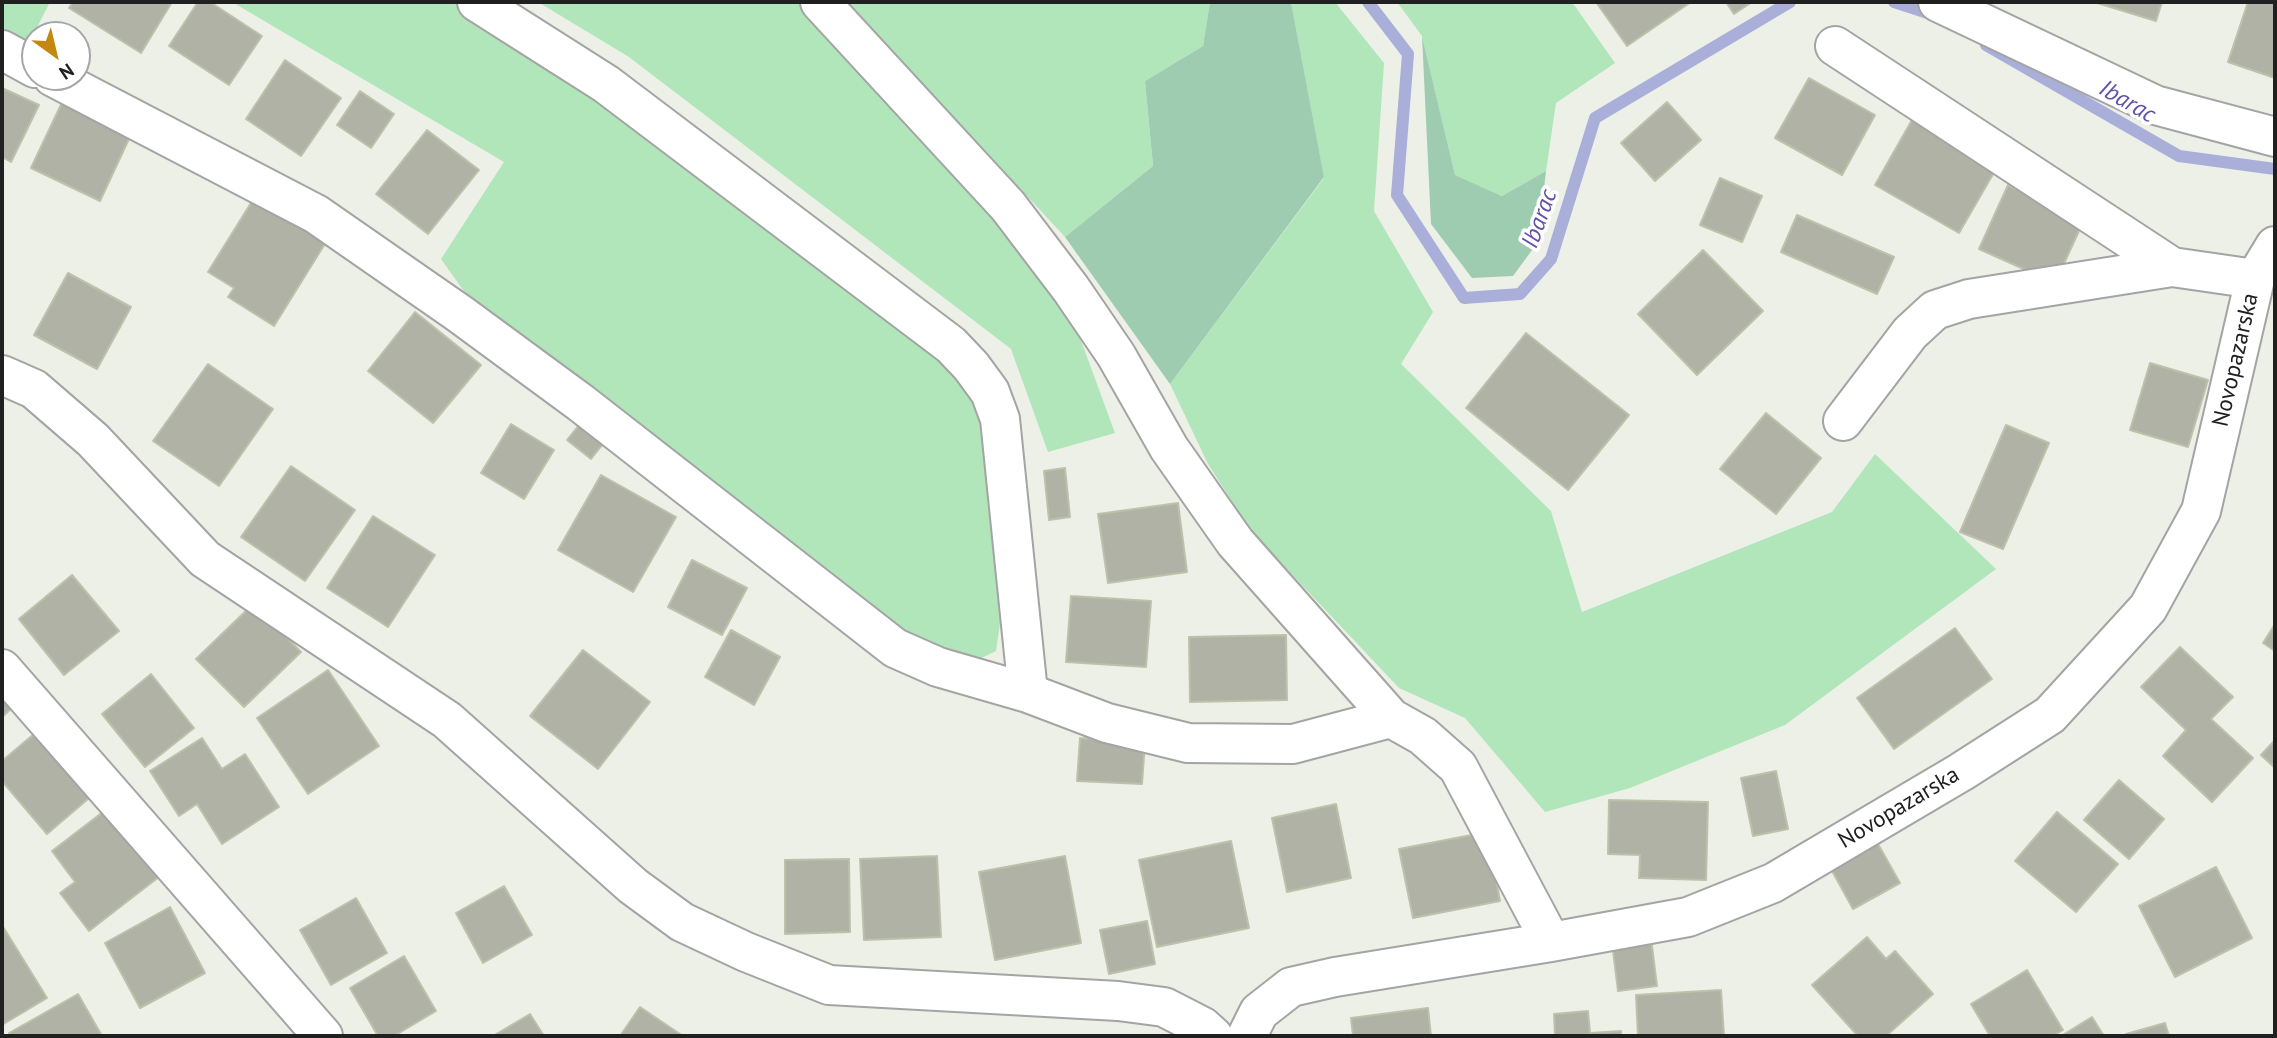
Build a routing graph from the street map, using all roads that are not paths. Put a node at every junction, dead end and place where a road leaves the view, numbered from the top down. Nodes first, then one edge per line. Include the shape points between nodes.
1 (477, 2) edge
2 (820, 2) edge
3 (1938, 2) edge
4 (1835, 46) dead end
5 (2, 50) edge
6 (21, 60) edge
7 (80, 91) edge
8 (2275, 137) edge
9 (2275, 247) edge
10 (2172, 267) junction
11 (2255, 279) junction
12 (2, 375) edge
13 (1843, 421) dead end
14 (2, 669) edge
15 (1028, 693) junction
16 (1391, 718) junction
17 (1551, 942) junction
18 (323, 1036) edge
19 (1213, 1036) edge
20 (1247, 1036) edge

1 - 15 street via 606,84 919,319 971,366 990,392 1000,419
2 - 16 street via 1008,206 1094,322 1169,448 1235,542
3 - 8 street via 2155,105
4 - 10 street
5 - 6 street
7 - 15 street via 316,214 581,403 895,648 938,667
9 - 11 street, Novopazarska
10 - 11 street
10 - 13 street via 1969,299 1935,310 1910,333
11 - 17 street, Novopazarska via 2202,511 2148,608 2050,715 1773,883 1688,917
12 - 19 street via 34,389 93,440 205,559 447,720 633,886 682,922 829,985 1164,1007
14 - 18 street
15 - 16 street via 1107,723 1188,743 1293,744
16 - 17 street via 1423,736 1458,767
17 - 20 street, Novopazarska via 1291,987 1259,1012

